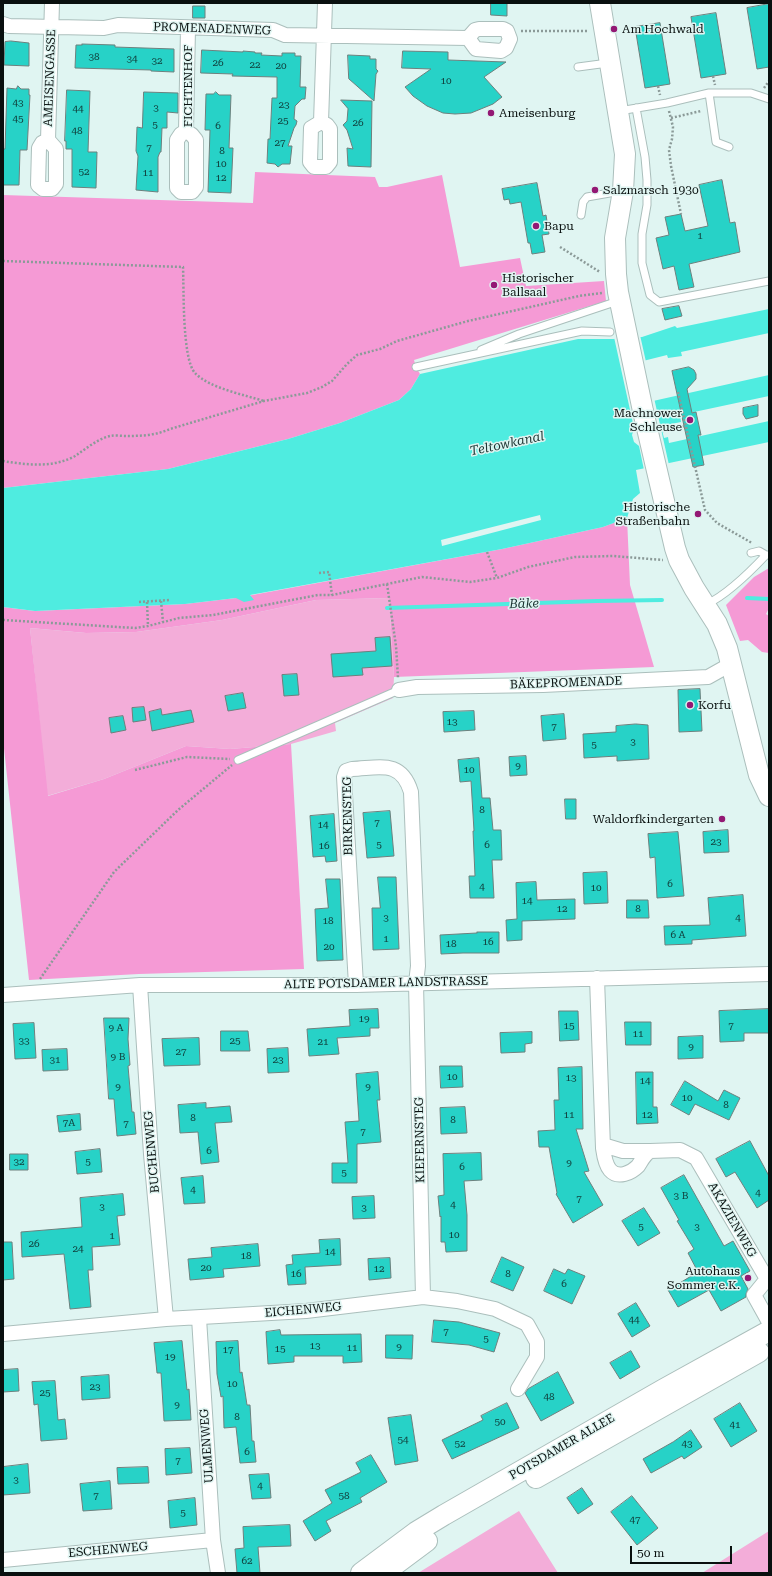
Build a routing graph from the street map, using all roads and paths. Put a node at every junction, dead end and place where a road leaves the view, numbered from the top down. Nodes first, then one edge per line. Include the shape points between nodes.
1 (52, 3) edge
2 (325, 3) edge
3 (600, 3) edge
4 (3, 24) edge
5 (51, 27) junction
6 (188, 28) junction
7 (518, 31) dead end
8 (605, 31) junction
9 (324, 36) junction
10 (468, 38) dead end
11 (610, 63) junction
12 (578, 67) dead end
13 (709, 93) junction
14 (769, 99) edge
15 (667, 103) junction
16 (627, 109) junction
17 (321, 122) dead end
18 (191, 136) dead end
19 (52, 144) dead end
20 (729, 147) dead end
21 (623, 191) junction
22 (681, 214) dead end
23 (581, 215) dead end
24 (560, 247) dead end
25 (3, 261) edge
26 (596, 269) dead end
27 (769, 281) edge
28 (615, 296) junction
29 (617, 328) junction
30 (462, 357) junction
31 (416, 367) dead end
32 (678, 392) dead end
33 (264, 401) junction
34 (686, 426) junction
35 (657, 432) dead end
36 (3, 461) edge
37 (487, 552) dead end
38 (751, 553) dead end
39 (768, 555) edge
40 (670, 561) dead end
41 (320, 573) dead end
42 (496, 578) junction
43 (387, 584) junction
44 (332, 595) junction
45 (169, 600) dead end
46 (161, 601) junction
47 (139, 602) dead end
48 (147, 602) junction
49 (705, 605) junction
50 (3, 620) edge
51 (163, 622) junction
52 (148, 626) junction
53 (732, 666) junction
54 (399, 690) junction
55 (238, 760) junction
56 (134, 770) dead end
57 (769, 796) edge
58 (769, 974) edge
59 (597, 978) junction
60 (416, 982) junction
61 (140, 985) junction
62 (356, 985) junction
63 (33, 992) junction
64 (3, 995) edge
65 (603, 1145) junction
66 (650, 1151) junction
67 (423, 1298) junction
68 (199, 1318) junction
69 (166, 1319) junction
70 (769, 1322) edge
71 (769, 1331) edge
72 (3, 1334) edge
73 (769, 1346) edge
74 (518, 1388) dead end
75 (213, 1540) junction
76 (3, 1560) edge
77 (218, 1573) edge
78 (361, 1573) edge
79 (384, 1573) edge

1 - 5 street, AMEISENGASSE
2 - 9 street
3 - 8 street
4 - 5 street, PROMENADENWEG
5 - 6 street, PROMENADENWEG via 104,28 118,25
5 - 19 street, AMEISENGASSE
6 - 9 street, PROMENADENWEG via 273,30 285,35
6 - 18 street, FICHTENHOF
7 - 8 path
8 - 11 street
9 - 10 street, PROMENADENWEG
9 - 17 street
11 - 12 lane
11 - 16 street
13 - 14 lane via 751,93
13 - 15 lane
13 - 20 lane via 716,142
15 - 16 lane
15 - 22 path via 673,127 669,150 671,166
16 - 21 street
16 - 27 lane via 645,157 647,180 642,263 650,295 659,302
21 - 23 lane via 587,197 582,202
21 - 28 street via 615,238
24 - 26 path
25 - 33 path via 184,267 185,339 190,365 205,381
28 - 29 street
28 - 30 lane via 611,302
28 - 33 path via 579,296 468,321 397,341 357,355 332,381 322,387 307,393
29 - 30 lane via 582,331
29 - 49 street via 679,560
30 - 31 lane
32 - 34 path
33 - 36 path via 162,433 110,436 61,463 23,465
34 - 35 path
34 - 39 path via 705,510 717,523 755,544
37 - 42 path
38 - 39 lane via 759,551
39 - 49 lane via 714,601
40 - 42 path via 612,556 575,557 528,567
41 - 44 path via 329,572
42 - 43 path via 470,582 422,577
43 - 44 path
43 - 54 path
44 - 51 path via 318,595
45 - 46 path
46 - 48 path
46 - 51 path
47 - 48 path
48 - 52 path
49 - 53 street via 717,624
50 - 52 path via 135,628
51 - 52 path
53 - 54 street, BÄKEPROMENADE via 708,677 543,685 416,687
53 - 57 street via 759,775
54 - 55 lane
55 - 56 path via 188,757
55 - 63 path via 178,810 114,872
58 - 59 street, ALTE POTSDAMER LANDSTRASSE
59 - 60 street, ALTE POTSDAMER LANDSTRASSE
59 - 65 street
60 - 62 street, ALTE POTSDAMER LANDSTRASSE
60 - 62 street, BIRKENSTEG via 418,966 410,788 404,776 392,768 352,769 346,771 344,777
60 - 67 street, KIEFERNSTEG
61 - 62 street, ALTE POTSDAMER LANDSTRASSE
61 - 63 street, ALTE POTSDAMER LANDSTRASSE
61 - 69 street, BUCHENWEG via 151,1154
63 - 64 street, ALTE POTSDAMER LANDSTRASSE
65 - 66 street, AKAZIENWEG via 623,1151
65 - 66 street via 605,1159 616,1174 627,1174
66 - 70 street, AKAZIENWEG via 680,1150 696,1158 767,1279 754,1295
67 - 68 street, EICHENWEG via 306,1311
67 - 74 street, EICHENWEG via 457,1301 495,1309 527,1324 537,1342 538,1357
68 - 69 street, EICHENWEG
68 - 75 street, ULMENWEG
69 - 72 street, EICHENWEG
71 - 78 street, POTSDAMER ALLEE via 433,1522 388,1551
73 - 79 street, POTSDAMER ALLEE via 452,1526
75 - 76 street, ESCHENWEG
75 - 77 street, ULMENWEG

